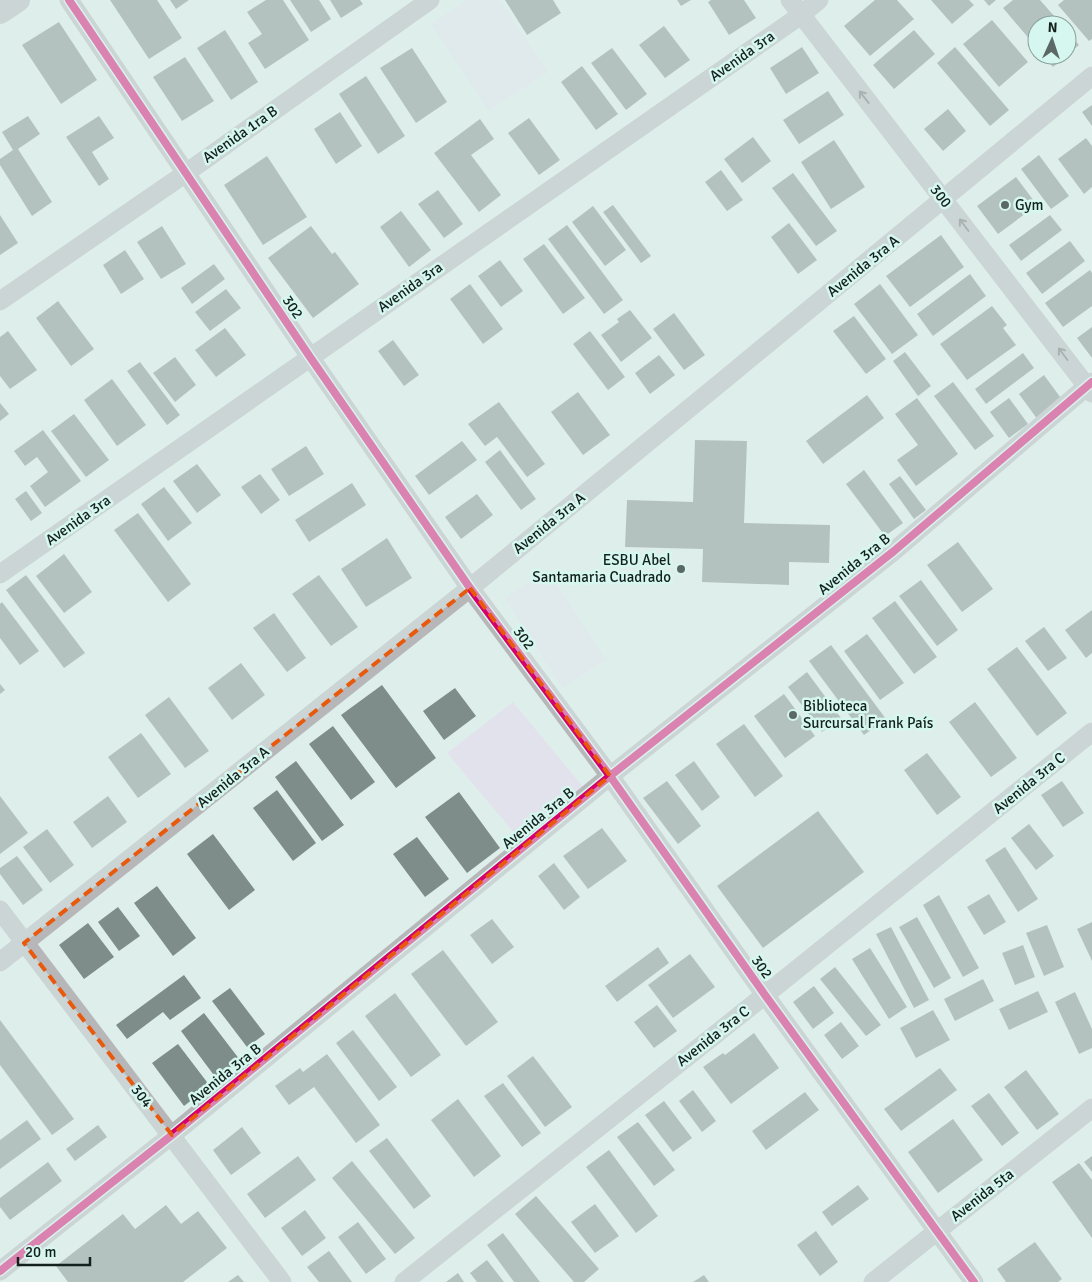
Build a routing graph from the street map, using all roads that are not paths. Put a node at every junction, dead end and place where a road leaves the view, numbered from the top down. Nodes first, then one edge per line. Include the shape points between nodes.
1 (18, 0) edge
2 (69, 0) edge
3 (430, 0) edge
4 (819, 0) edge
5 (796, 7) edge
6 (0, 12) edge
7 (1092, 76) edge
8 (186, 173) junction
9 (944, 199) junction
10 (0, 301) edge
11 (310, 357) junction
12 (1090, 387) edge
13 (0, 574) edge
14 (470, 588) junction
15 (1092, 732) edge
16 (610, 776) junction
17 (0, 910) edge
18 (24, 943) junction
19 (0, 962) edge
20 (765, 996) junction
21 (1092, 1108) edge
22 (172, 1136) junction
23 (936, 1231) junction
24 (0, 1271) edge
25 (282, 1282) edge
26 (404, 1282) edge
27 (873, 1282) edge
28 (974, 1282) edge

1 - 6 street
2 - 8 street, 302
3 - 8 street, Avenida 1ra B
4 - 5 street, Avenida 3ra
9 -> 5 street, 300
5 - 11 street, Avenida 3ra
7 - 9 street, Avenida 3ra A
8 - 10 street, Avenida 1ra B
8 - 11 street, 302
12 -> 9 street, 300
9 - 14 street, Avenida 3ra A
11 - 13 street, Avenida 3ra
11 - 14 street, 302
12 - 16 street, Avenida 3ra B via 894,550
14 - 16 street, 302
14 - 18 street, Avenida 3ra A
15 - 20 street, Avenida 3ra C
16 - 20 street, 302
16 - 22 street, Avenida 3ra B
17 - 18 street, 304
18 - 19 street, Avenida 3ra A
18 - 22 street, 304
20 - 23 street, 302
20 - 26 street, Avenida 3ra C
21 - 23 street, Avenida 5ta
22 - 24 street, Avenida 3ra B
22 - 25 street, 304
23 - 27 street, Avenida 5ta
23 - 28 street, 302

